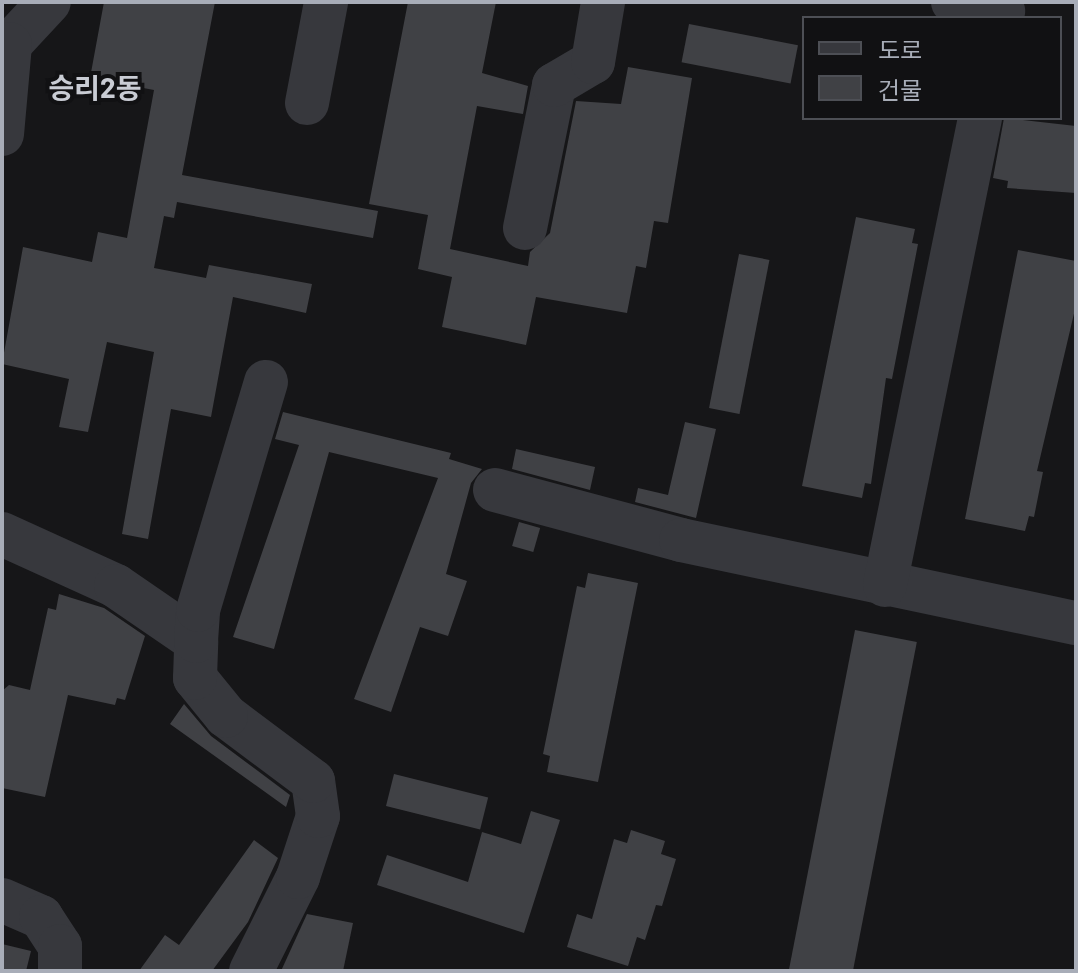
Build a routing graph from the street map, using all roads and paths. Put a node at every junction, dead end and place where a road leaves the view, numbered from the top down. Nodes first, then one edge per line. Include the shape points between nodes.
1 (49, 2) edge
2 (326, 2) edge
3 (603, 2) edge
4 (953, 2) edge
5 (1003, 10) edge
6 (6, 44) edge
7 (307, 103) dead end
8 (980, 120) edge
9 (2, 134) edge
10 (525, 228) dead end
11 (266, 382) dead end
12 (495, 490) dead end
13 (2, 534) edge
14 (885, 585) junction
15 (1076, 623) edge
16 (196, 641) junction
17 (2, 900) edge
18 (60, 971) edge
19 (251, 971) edge

1 - 6 street
2 - 7 street
3 - 10 street via 593,62 554,85
4 - 5 street
6 - 9 street
8 - 14 street
11 - 16 street via 198,610
12 - 14 street
13 - 16 street via 116,586
14 - 15 street
16 - 19 street via 195,678 226,716 313,781 318,816 298,877
17 - 18 street via 41,917 60,946

